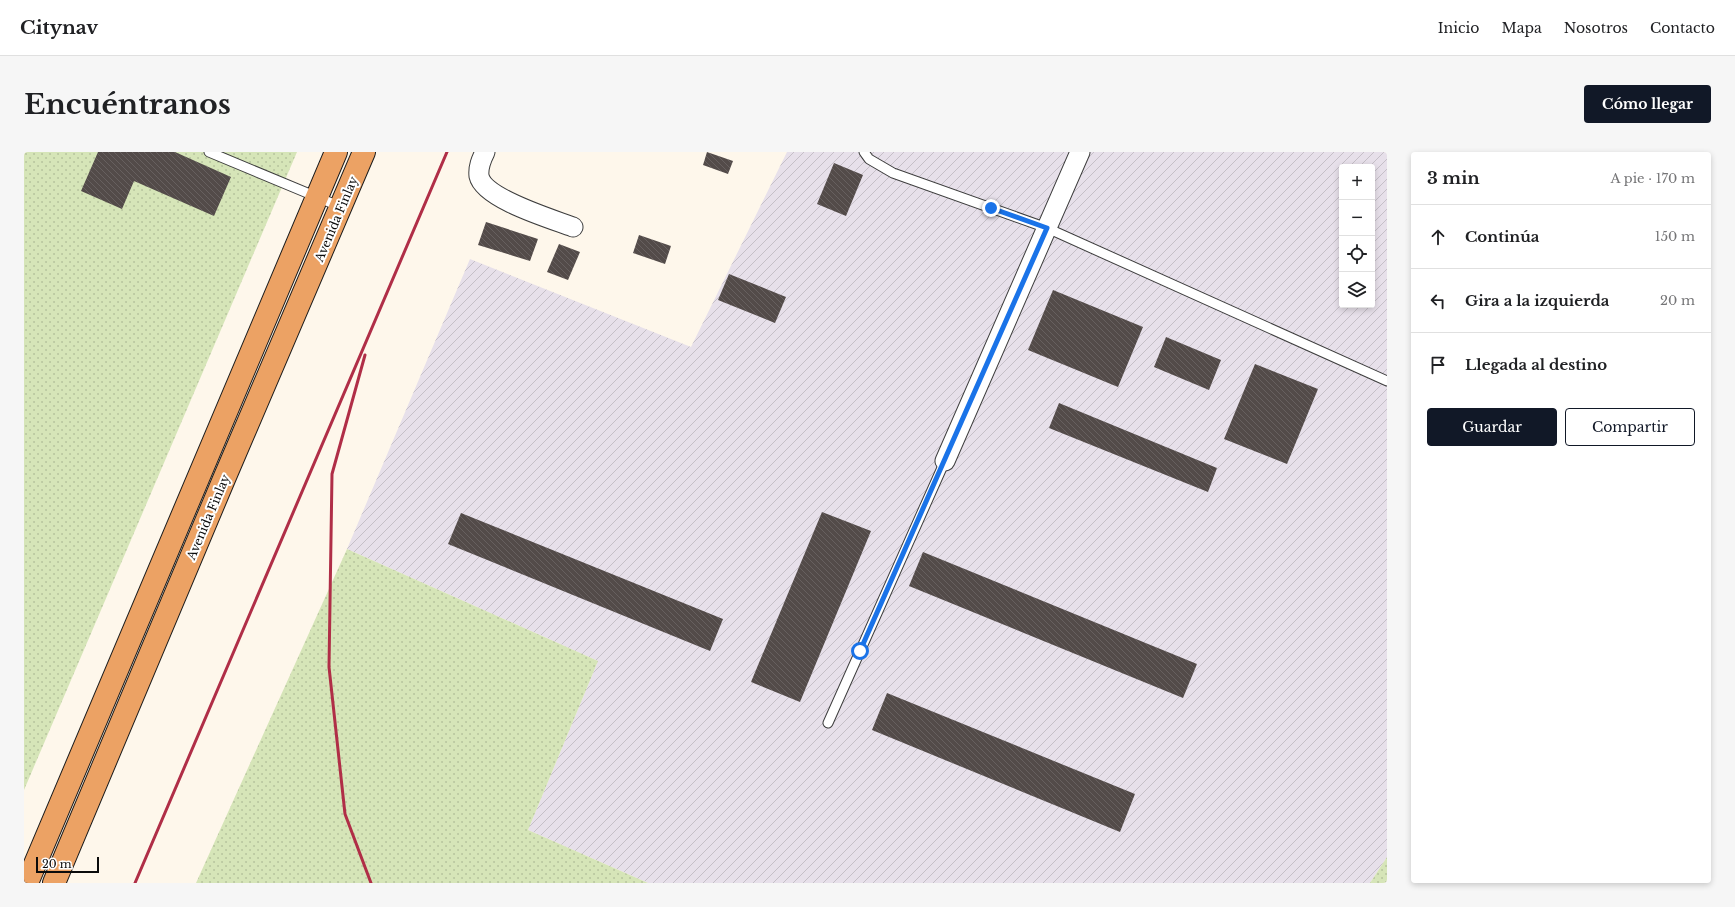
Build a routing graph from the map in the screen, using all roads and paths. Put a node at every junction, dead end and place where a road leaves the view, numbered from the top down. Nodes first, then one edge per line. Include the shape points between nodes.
1 (209, 152) edge
2 (336, 152) edge
3 (364, 152) edge
4 (484, 152) edge
5 (864, 152) edge
6 (1080, 152) edge
7 (317, 197) junction
8 (341, 207) junction
9 (573, 227) dead end
10 (1047, 228) junction
11 (1387, 381) edge
12 (945, 461) joint
13 (828, 723) dead end
14 (27, 883) edge
15 (54, 883) edge

1 - 7 lane
2 - 7 highway, Avenida Finlay
3 - 8 highway, Avenida Finlay
4 - 9 street via 479,165 479,177 488,189 508,203
5 - 10 lane via 869,159 893,173
6 - 10 street
7 - 8 lane
7 - 14 highway, Avenida Finlay
8 - 15 highway, Avenida Finlay
10 - 11 lane
10 - 12 street
12 - 13 lane

